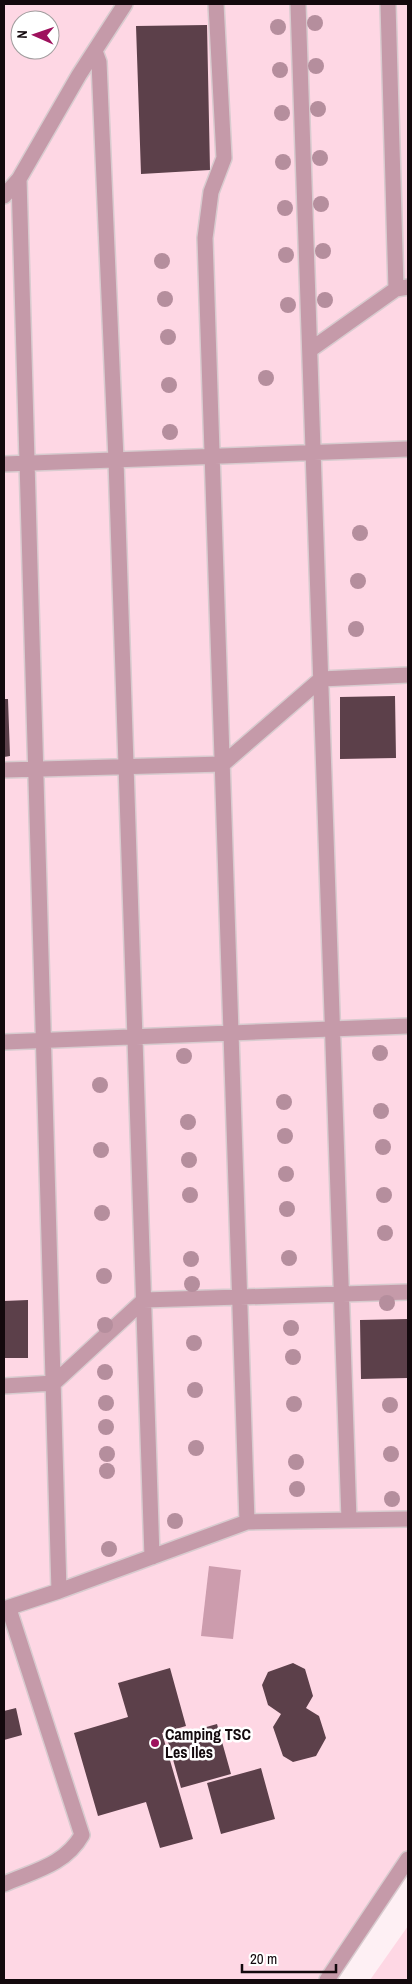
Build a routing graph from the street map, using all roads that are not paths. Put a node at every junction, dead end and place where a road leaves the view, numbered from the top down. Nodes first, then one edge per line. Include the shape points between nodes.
1 (125, 4) edge
2 (216, 4) edge
3 (298, 4) edge
4 (388, 4) edge
5 (95, 52) junction
6 (19, 179) junction
7 (4, 196) edge
8 (402, 288) edge
9 (310, 350) junction
10 (408, 449) edge
11 (313, 453) junction
12 (213, 456) junction
13 (116, 460) junction
14 (27, 463) junction
15 (4, 464) edge
16 (408, 675) edge
17 (321, 679) junction
18 (223, 764) junction
19 (126, 766) junction
20 (4, 770) edge
21 (36, 770) junction
22 (408, 1026) edge
23 (332, 1029) junction
24 (231, 1033) junction
25 (135, 1037) junction
26 (44, 1041) junction
27 (4, 1042) edge
28 (408, 1292) edge
29 (341, 1295) junction
30 (240, 1298) junction
31 (144, 1300) junction
32 (54, 1383) junction
33 (4, 1386) edge
34 (408, 1519) edge
35 (349, 1520) junction
36 (247, 1522) junction
37 (152, 1557) junction
38 (60, 1591) junction
39 (6, 1609) edge
40 (408, 1859) edge
41 (4, 1884) edge
42 (327, 1980) edge

1 - 5 street
2 - 12 street via 224,158 211,192 205,238
3 - 9 street
4 - 8 street
5 - 6 street
5 - 13 street via 99,62
6 - 7 street
6 - 14 street
8 - 9 street
9 - 11 street
10 - 11 street
11 - 12 street
11 - 17 street
12 - 13 street
12 - 18 street
13 - 14 street
13 - 19 street
14 - 15 street
14 - 21 street
16 - 17 street
17 - 18 street
17 - 23 street
18 - 19 street
18 - 24 street
19 - 21 street
19 - 25 street
20 - 21 street
21 - 26 street
22 - 23 street
23 - 24 street
23 - 29 street
24 - 25 street
24 - 30 street
25 - 26 street
25 - 31 street
26 - 27 street
26 - 32 street
28 - 29 street
29 - 30 street
29 - 35 street
30 - 31 street
30 - 36 street
31 - 32 street
31 - 37 street
32 - 33 street
32 - 38 street
34 - 35 street
35 - 36 street
36 - 37 street
37 - 38 street
38 - 39 street
39 - 41 street via 82,1835 75,1847 60,1860
40 - 42 street

